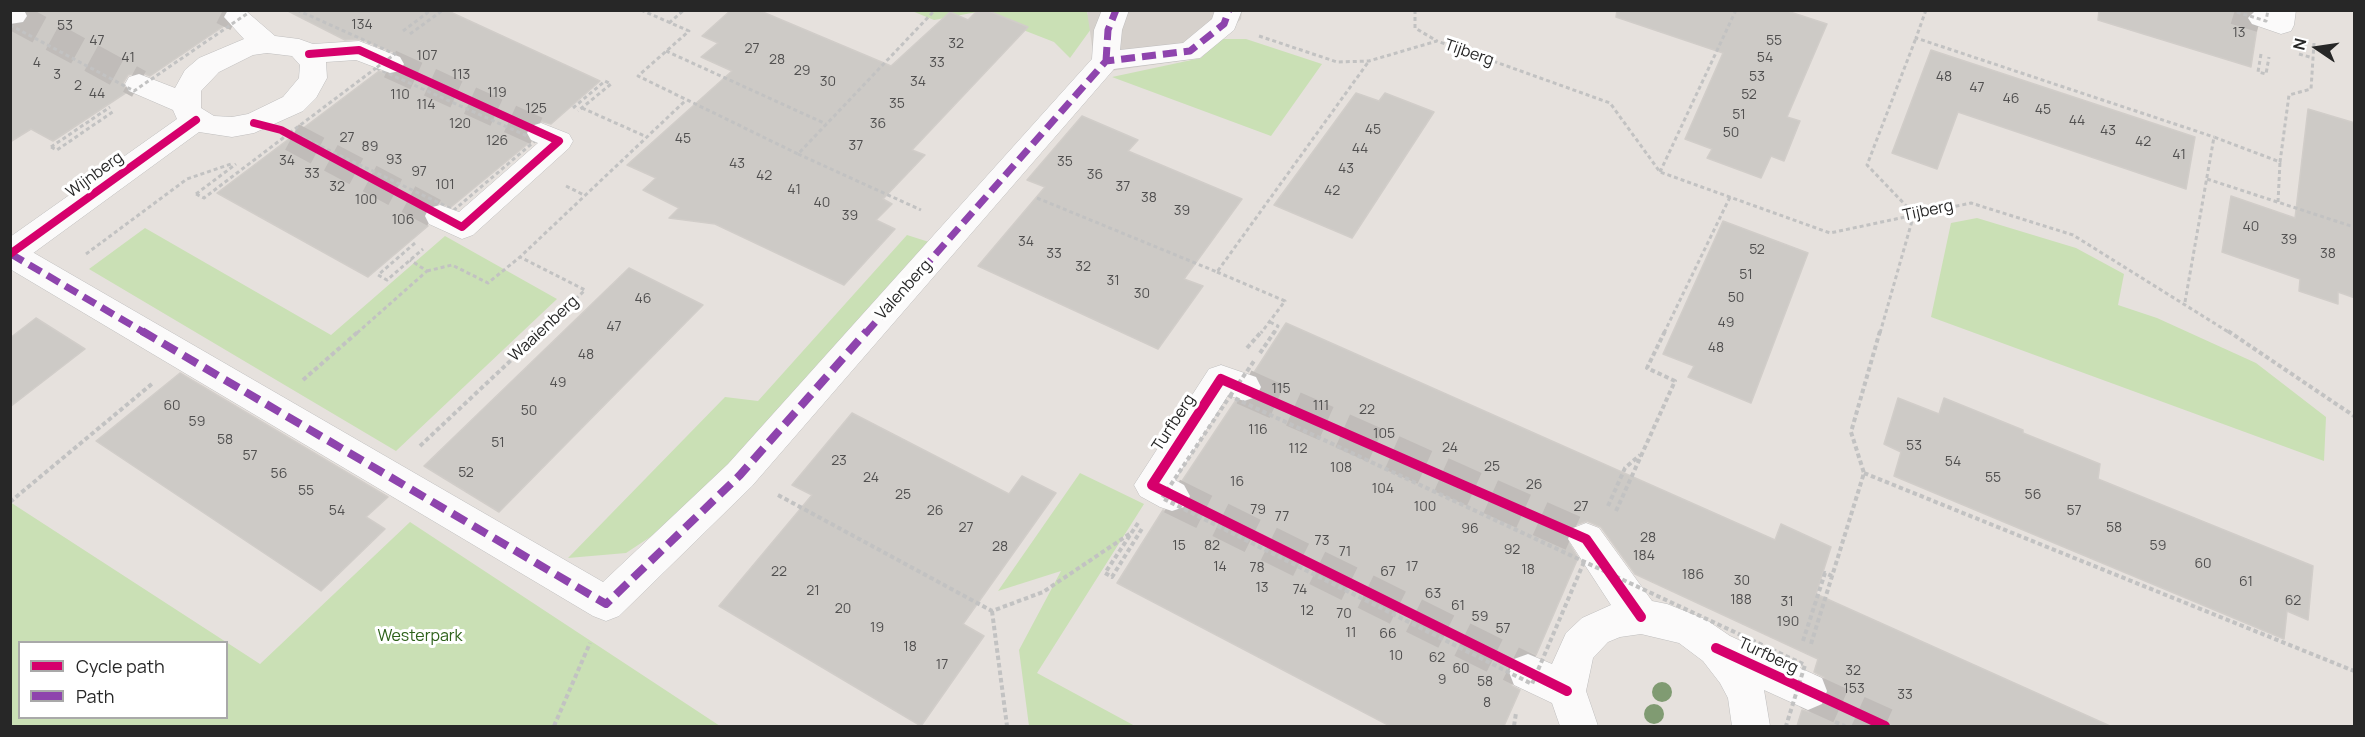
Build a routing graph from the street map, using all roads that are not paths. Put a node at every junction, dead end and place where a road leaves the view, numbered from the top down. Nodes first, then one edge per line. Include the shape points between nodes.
1 (1116, 10) edge
2 (242, 15) tunnel mouth
3 (1227, 17) edge
4 (267, 44) junction
5 (309, 54) junction
6 (1106, 61) junction
7 (383, 66) tunnel mouth
8 (137, 92) tunnel mouth
9 (191, 112) junction
10 (289, 133) tunnel mouth
11 (541, 133) tunnel mouth
12 (255, 137) junction
13 (440, 216) tunnel mouth
14 (11, 254) edge
15 (1242, 375) road end
16 (1157, 503) road end
17 (1589, 551) tunnel mouth
18 (1641, 617) junction
19 (1716, 648) junction
20 (1528, 672) tunnel mouth
21 (1801, 680) tunnel mouth
22 (1573, 709) edge
23 (1750, 726) edge

1 - 6 street via 1108,30
2 - 4 street
3 - 6 street via 1190,51
4 - 5 street via 291,46
4 - 9 street via 227,55 195,77 187,91
5 - 7 street via 359,50
5 - 12 street via 314,78 306,91
6 - 14 street, Valenberg via 740,475 606,604
8 - 9 street
9 - 12 street via 212,126 232,127
9 - 14 street, Wijnberg
10 - 12 street
11 - 13 street via 559,141 462,227
15 - 16 street, Turfberg via 1221,378 1152,485
17 - 18 street
18 - 19 street, Turfberg via 1667,621 1692,631
18 - 22 street, Turfberg via 1616,620 1595,630 1579,646 1570,667
19 - 21 street, Turfberg
19 - 23 street, Turfberg via 1747,695
20 - 22 street, Turfberg

